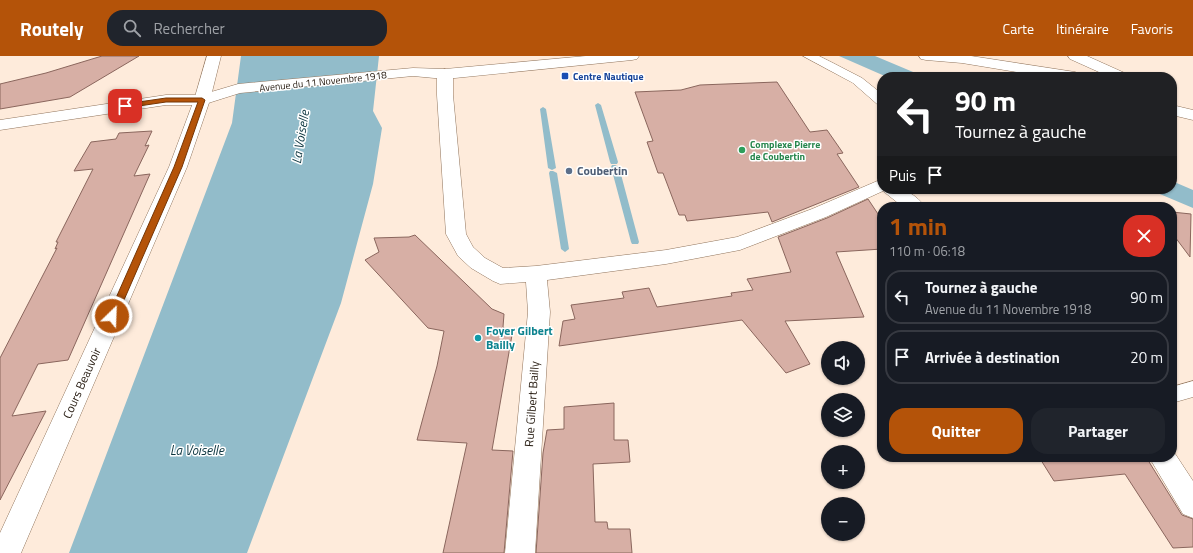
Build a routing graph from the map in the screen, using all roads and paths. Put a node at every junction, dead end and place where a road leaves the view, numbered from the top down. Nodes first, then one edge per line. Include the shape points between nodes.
1 (214, 56) edge
2 (632, 56) edge
3 (809, 56) edge
4 (926, 56) edge
5 (1036, 56) edge
6 (1076, 56) edge
7 (1044, 72) junction
8 (1111, 72) edge
9 (445, 74) junction
10 (877, 95) edge
11 (202, 100) junction
12 (1177, 111) edge
13 (1193, 115) edge
14 (0, 125) edge
15 (0, 135) edge
16 (877, 187) edge
17 (898, 194) edge
18 (908, 202) edge
19 (536, 274) junction
20 (1193, 389) edge
21 (1177, 394) edge
22 (1165, 462) edge
23 (1193, 505) edge
24 (6, 553) edge
25 (520, 553) edge

1 - 11 street, Cours Beauvoir
2 - 9 street, Avenue du 11 Novembre 1918
3 - 10 lane via 856,78
4 - 7 street
5 - 7 street
6 - 7 street
6 - 8 street
9 - 11 street, Avenue du 11 Novembre 1918 via 414,84
9 - 19 street via 456,234 466,251 478,263 500,276
11 - 14 street, Avenue du 11 Novembre 1918 via 166,100
11 - 15 street, Avenue du 11 Novembre 1918 via 163,110
11 - 24 street, Cours Beauvoir via 178,167
12 - 13 street
16 - 19 street via 819,213 740,243 666,257
17 - 18 street
19 - 25 street, Rue Gilbert Bailly via 539,312
20 - 21 lane
22 - 23 street

